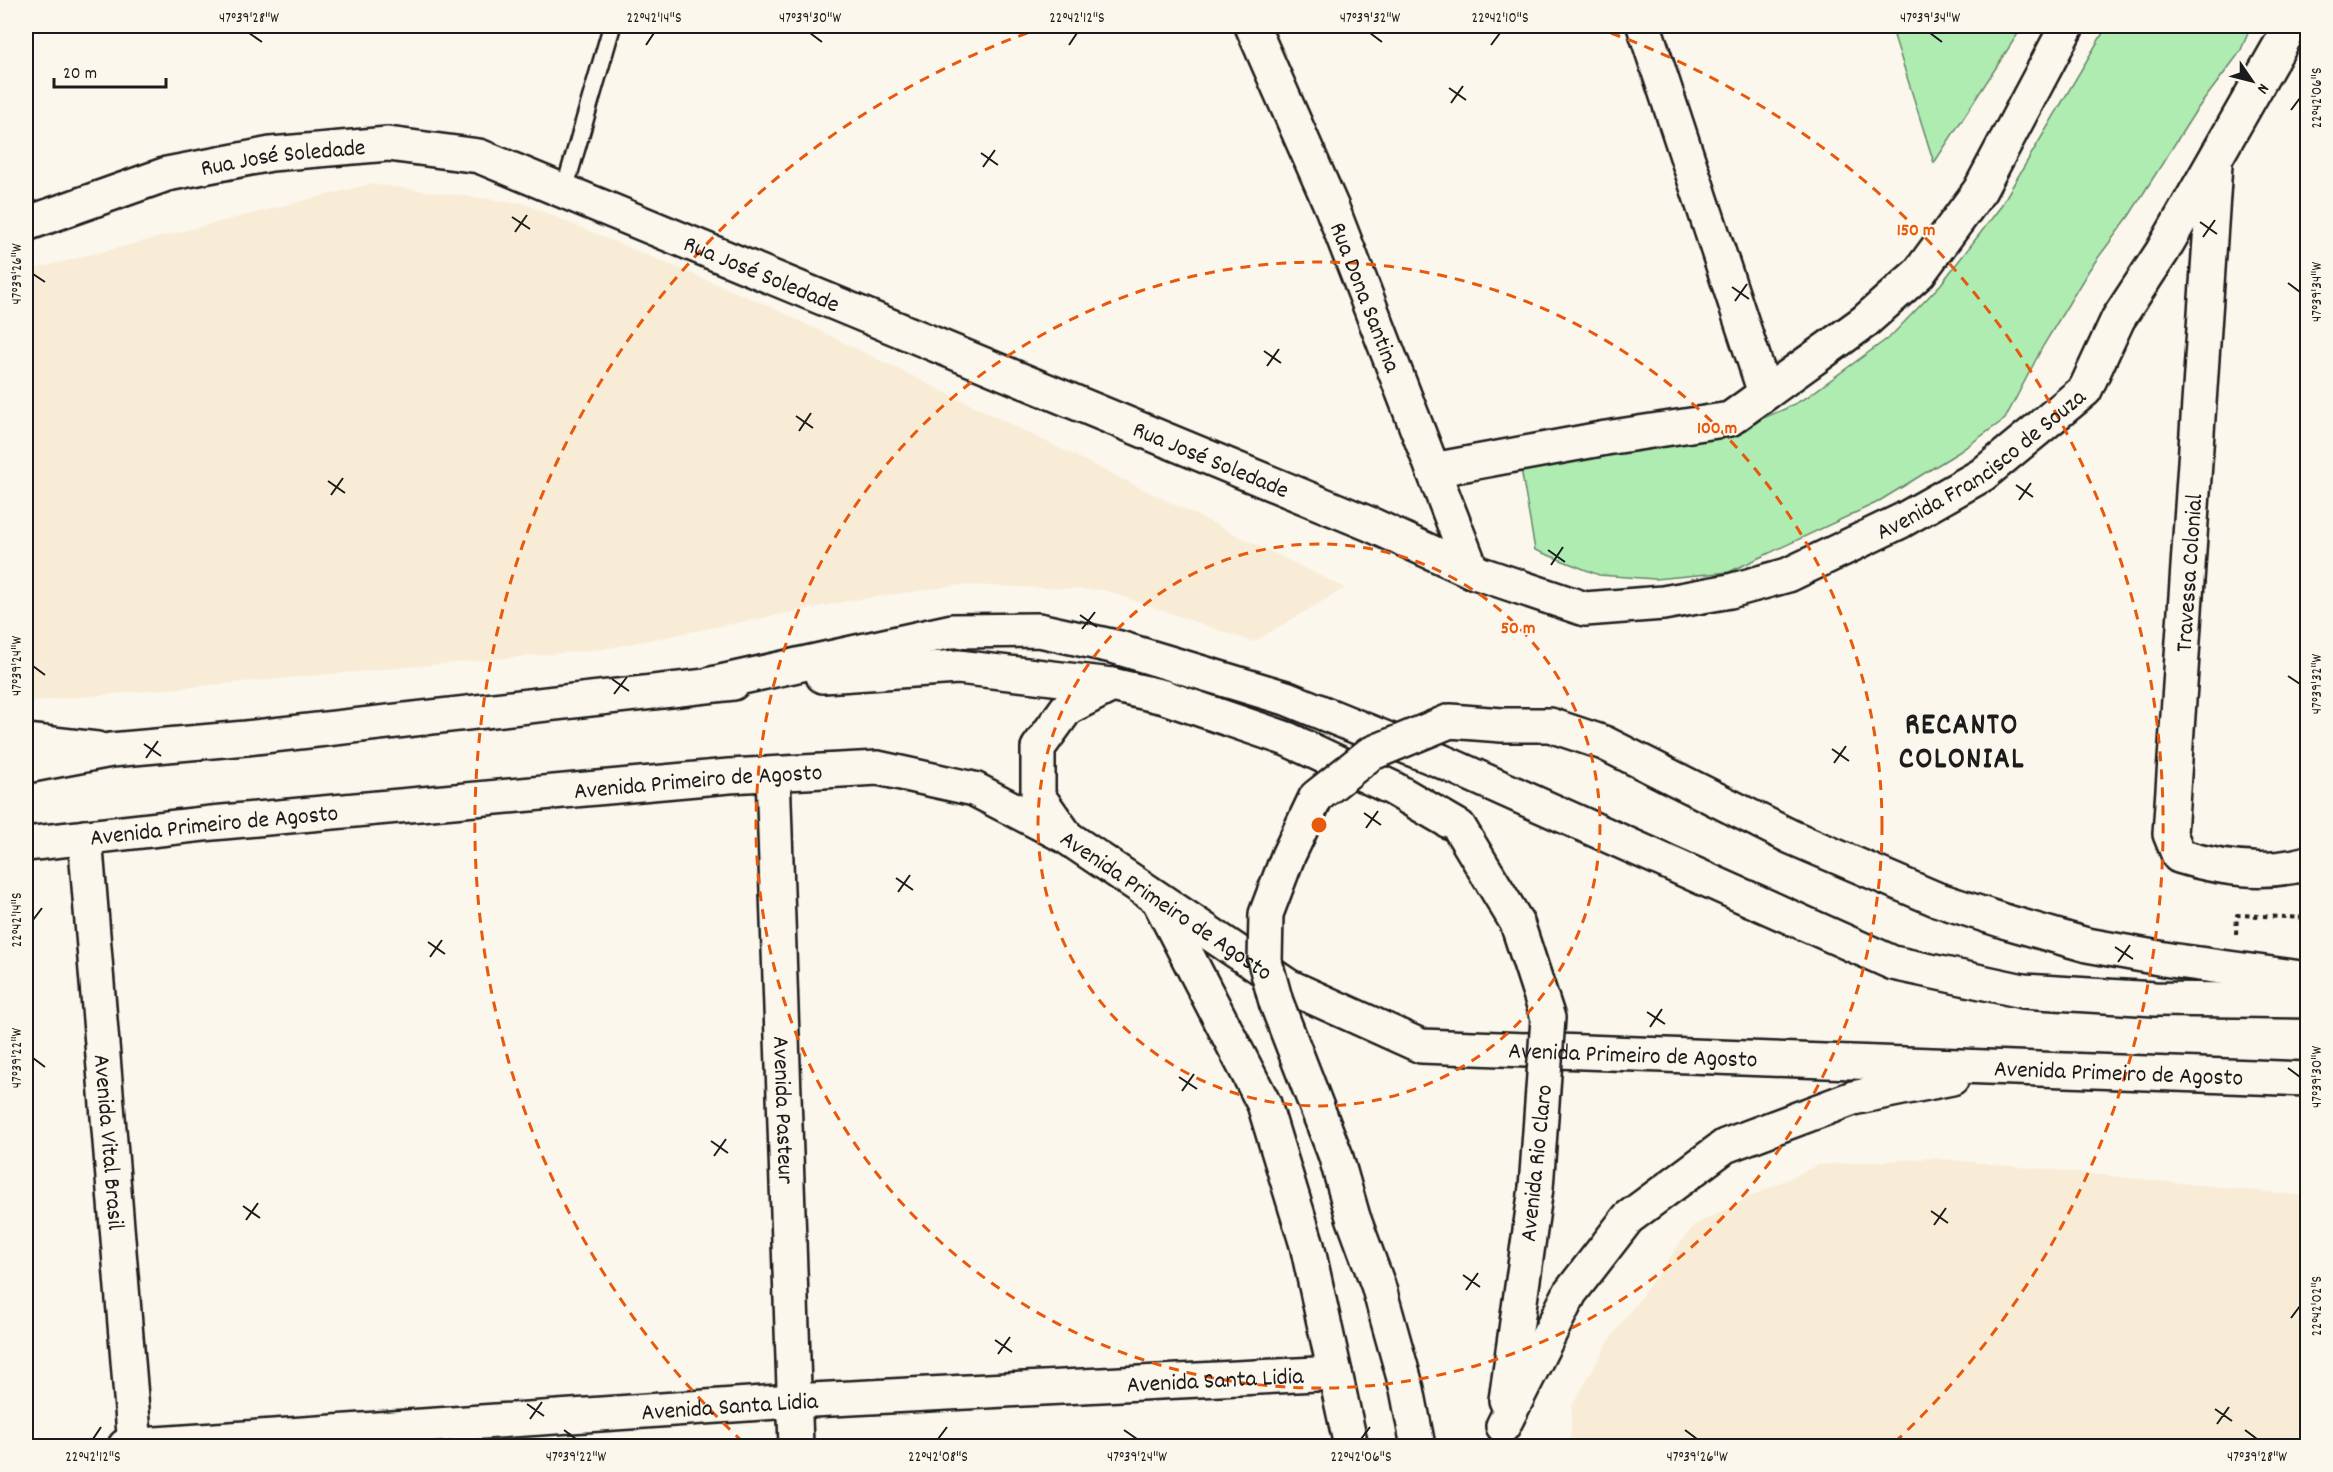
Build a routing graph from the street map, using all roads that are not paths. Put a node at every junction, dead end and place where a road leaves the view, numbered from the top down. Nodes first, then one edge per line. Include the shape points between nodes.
1 (612, 26) edge
2 (1252, 26) edge
3 (1644, 26) edge
4 (2067, 26) edge
5 (2291, 26) edge
6 (2216, 157) junction
7 (564, 191) junction
8 (26, 224) edge
9 (1765, 393) junction
10 (1433, 470) junction
11 (1472, 571) junction
12 (711, 684) junction
13 (1112, 685) junction
14 (26, 741) edge
15 (111, 750) junction
16 (26, 766) edge
17 (773, 774) junction
18 (1065, 836) junction
19 (85, 837) junction
20 (26, 844) edge
21 (2307, 863) edge
22 (1157, 897) junction
23 (2307, 979) edge
24 (2307, 1001) edge
25 (2007, 1067) junction
26 (2307, 1079) edge
27 (1335, 1373) junction
28 (793, 1401) junction
29 (1504, 1436) edge
30 (132, 1446) edge
31 (796, 1446) edge
32 (1351, 1446) edge
33 (1418, 1446) edge

1 - 7 lane
2 - 10 main road, Rua Dona Santina via 1332,208
3 - 9 main road
4 - 9 main road via 1980,190 1919,273 1864,322
5 - 6 main road, Avenida Francisco de Souza
6 - 11 main road, Avenida Francisco de Souza via 2118,319 2085,390 1982,475 1901,521 1788,575 1663,603 1585,609
6 - 21 main road, Travessa Colonial via 2170,834 2179,856 2207,865 2246,870 2290,868
7 - 8 main road, Rua José Soledade via 479,156 388,144 271,154 167,174
7 - 11 main road, Rua José Soledade via 1361,521
9 - 10 main road via 1730,419
10 - 11 main road, Rua Dona Santina
12 - 13 main road via 958,667
12 - 15 main road
12 - 24 main road via 952,631 1039,630 1116,647 1286,698 1441,761 1893,963 2023,991 2155,999
13 - 18 main road via 1067,708 1038,748 1038,796
13 - 29 main road, Avenida Rio Claro, bridge via 1164,696 1287,740 1392,788 1460,826 1517,923 1548,1018 1536,1188
14 - 15 main road
15 - 16 main road
17 - 18 main road, Avenida Primeiro de Agosto via 888,770 974,789
17 - 19 main road, Avenida Primeiro de Agosto
17 - 28 main road, Avenida Pasteur
18 - 22 main road, Avenida Primeiro de Agosto
19 - 20 main road, Avenida Primeiro de Agosto
19 - 30 main road, Avenida Vital Brasil
22 - 25 main road, Avenida Primeiro de Agosto via 1288,986 1421,1046
22 - 27 main road via 1264,1104 1307,1245
23 - 33 main road, bridge via 2087,945 2007,922 1936,898 1791,837 1604,743 1550,725 1450,721 1370,754 1316,798 1266,914 1265,962 1276,1002 1335,1154 1381,1297 1407,1389
25 - 26 main road, Avenida Primeiro de Agosto
25 - 29 main road via 1853,1098 1725,1146 1628,1218 1570,1293
27 - 28 main road, Avenida Santa Lidia
27 - 32 main road
28 - 30 main road, Avenida Santa Lidia
28 - 31 main road, Avenida Pasteur

